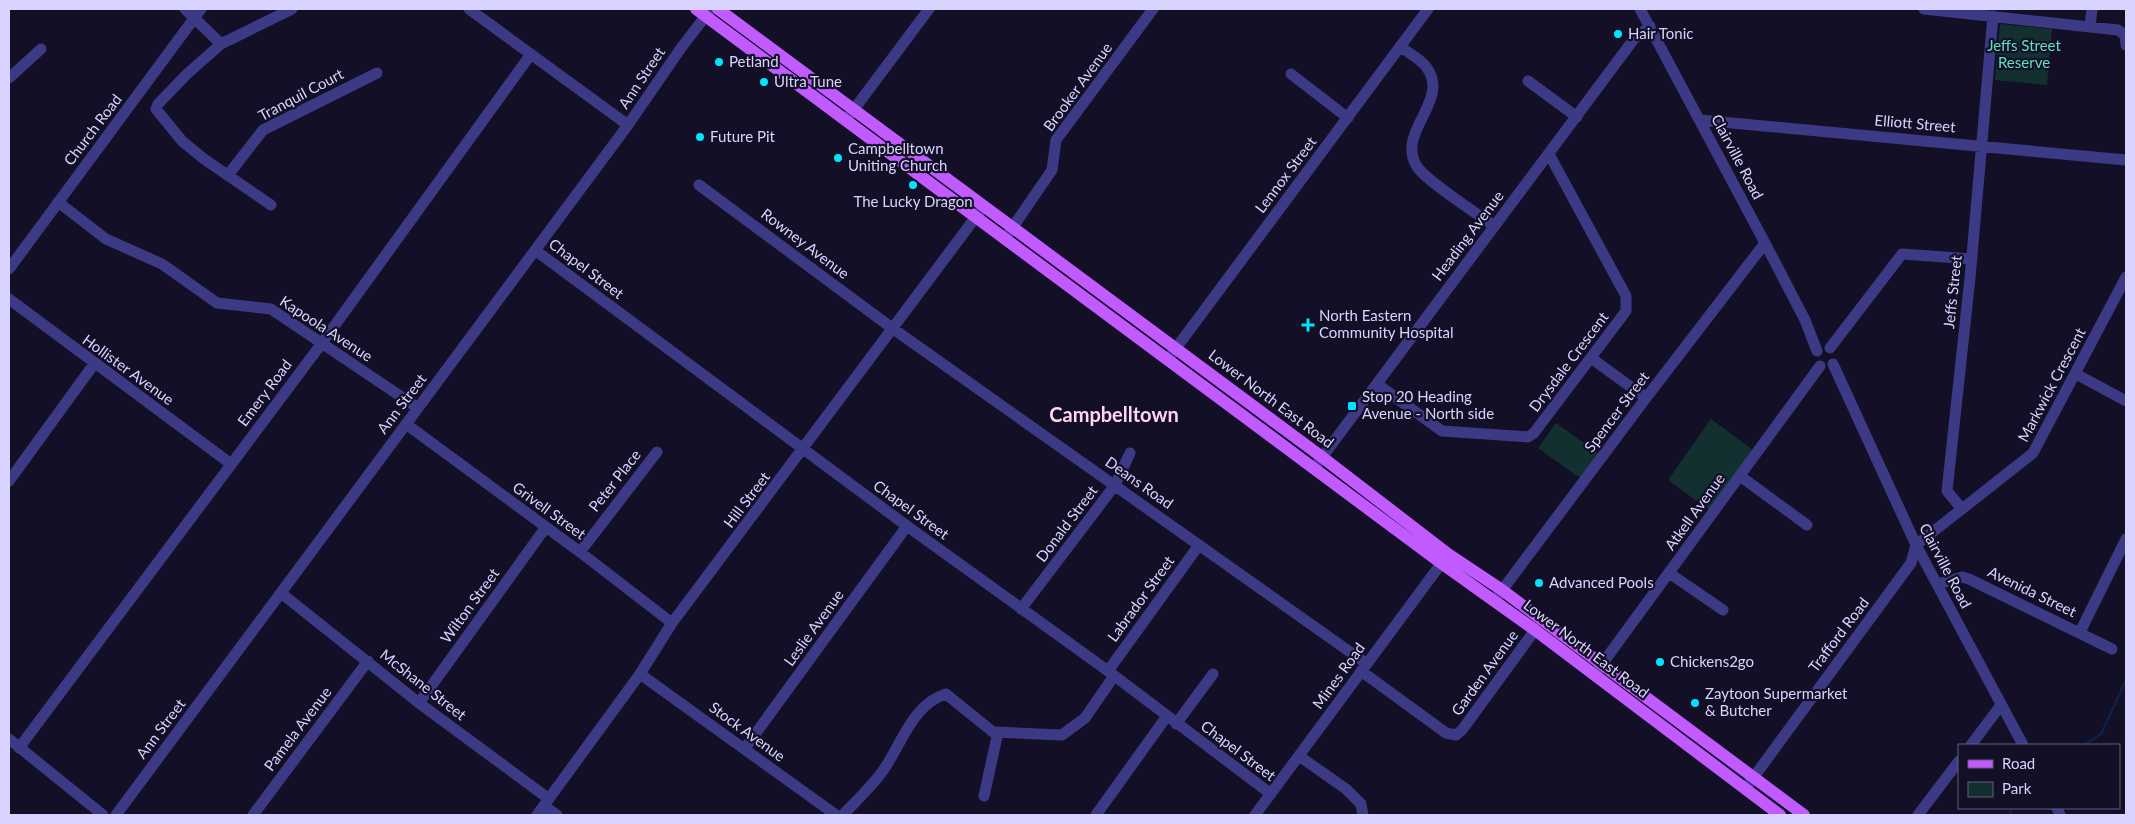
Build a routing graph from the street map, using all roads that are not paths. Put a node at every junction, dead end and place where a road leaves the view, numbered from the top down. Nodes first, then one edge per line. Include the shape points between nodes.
1 (184, 9) edge
2 (292, 9) edge
3 (469, 9) edge
4 (718, 9) edge
5 (929, 9) edge
6 (1153, 9) edge
7 (1428, 9) edge
8 (1640, 9) edge
9 (1924, 9) edge
10 (2092, 9) edge
11 (704, 11) edge
12 (1972, 11) edge
13 (198, 13) edge
14 (1993, 16) junction
15 (1650, 26) junction
16 (2090, 26) junction
17 (221, 44) junction
18 (2126, 46) edge
19 (1400, 47) junction
20 (42, 49) dead end
21 (531, 54) junction
22 (376, 73) dead end
23 (1291, 74) dead end
24 (9, 78) edge
25 (1528, 81) dead end
26 (850, 114) junction
27 (1577, 117) junction
28 (1348, 118) junction
29 (1700, 120) junction
30 (628, 125) junction
31 (1982, 145) junction
32 (1549, 154) junction
33 (2126, 160) edge
34 (228, 175) junction
35 (699, 185) dead end
36 (58, 202) junction
37 (271, 205) dead end
38 (981, 211) junction
39 (1494, 226) junction
40 (1010, 232) junction
41 (1766, 243) junction
42 (535, 250) junction
43 (1972, 259) junction
44 (9, 269) edge
45 (2126, 278) edge
46 (9, 299) edge
47 (892, 328) junction
48 (322, 343) junction
49 (1824, 349) junction
50 (1172, 354) junction
51 (1592, 358) junction
52 (94, 364) junction
53 (1825, 365) junction
54 (2076, 374) junction
55 (1377, 384) junction
56 (1646, 398) junction
57 (2126, 401) edge
58 (418, 408) junction
59 (406, 424) junction
60 (804, 449) junction
61 (656, 452) dead end
62 (1130, 453) dead end
63 (1322, 457) junction
64 (231, 464) junction
65 (1314, 468) junction
66 (1740, 476) junction
67 (9, 481) edge
68 (1115, 485) junction
69 (1962, 509) junction
70 (1808, 525) dead end
71 (907, 526) junction
72 (546, 527) junction
73 (2126, 538) edge
74 (1199, 544) junction
75 (1916, 545) junction
76 (580, 552) junction
77 (1444, 559) junction
78 (1669, 573) junction
79 (1938, 584) junction
80 (1502, 590) junction
81 (280, 593) junction
82 (1494, 601) junction
83 (1020, 608) junction
84 (1723, 610) dead end
85 (672, 623) junction
86 (1535, 630) junction
87 (2080, 632) junction
88 (2112, 648) dead end
89 (368, 661) junction
90 (1602, 664) junction
91 (1364, 667) junction
92 (1111, 673) junction
93 (640, 674) junction
94 (1213, 674) dead end
95 (1594, 675) junction
96 (418, 703) junction
97 (2001, 704) junction
98 (1167, 716) junction
99 (1176, 724) junction
100 (998, 732) junction
101 (9, 740) edge
102 (1972, 744) edge
103 (2022, 744) edge
104 (19, 748) junction
105 (744, 748) junction
106 (1299, 756) junction
107 (1958, 762) edge
108 (1752, 778) junction
109 (1744, 789) junction
110 (1271, 794) junction
111 (984, 796) dead end
112 (543, 807) edge
113 (1796, 813) edge
114 (103, 815) edge
115 (116, 815) edge
116 (253, 815) edge
117 (557, 815) edge
118 (836, 815) edge
119 (843, 815) edge
120 (1096, 815) edge
121 (1255, 815) edge
122 (1363, 815) edge
123 (1780, 815) edge
124 (1918, 815) edge

1 - 13 street
2 - 17 street
3 - 21 street
4 - 26 main road, Lower North East Road
5 - 26 street
6 - 40 street, Brooker Avenue via 1056,140 1052,170
7 - 19 street, Lennox Street
8 - 15 street, Clairville Road
9 - 12 street
10 - 16 street
11 - 26 main road, Lower North East Road
11 - 30 street, Ann Street
12 - 14 street
13 - 17 street
13 - 36 street, Church Road
14 - 16 street
14 - 31 street, Jeffs Street
15 - 27 street, Heading Avenue via 1634,39
15 - 29 street, Clairville Road
16 - 18 street via 2118,30 2125,35
17 - 34 street via 187,74 156,109 182,141
19 - 28 street, Lennox Street
19 - 39 street via 1426,67 1433,84 1431,98 1412,140 1411,152 1416,166
20 - 24 street
21 - 30 street
21 - 48 street, Emery Road
22 - 34 street, Tranquil Court via 264,130
23 - 28 street
25 - 27 street
26 - 38 main road, Lower North East Road
27 - 32 street, Heading Avenue
28 - 50 street, Lennox Street
29 - 31 street, Elliott Street
29 - 41 street, Clairville Road
30 - 42 street, Ann Street
31 - 33 street, Elliott Street
31 - 43 street, Jeffs Street
32 - 39 street, Heading Avenue
32 - 51 street, Drysdale Crescent via 1626,296 1626,311
34 - 37 street
35 - 47 street, Rowney Avenue
36 - 44 street, Church Road
36 - 48 street, Kapoola Avenue via 106,239 162,264 217,303 271,309
38 - 40 main road, Lower North East Road
38 - 47 street, Hill Street
39 - 55 street, Heading Avenue
40 - 50 main road, Lower North East Road
41 - 49 street, Clairville Road via 1805,320
41 - 56 street, Spencer Street
42 - 58 street, Ann Street
42 - 60 street, Chapel Street
43 - 49 street via 1902,254
43 - 69 street, Jeffs Street via 1948,491
45 - 54 street, Markwick Crescent
46 - 52 street, Hollister Avenue
47 - 60 street, Hill Street
47 - 68 street, Deans Road
48 - 58 street, Kapoola Avenue
48 - 64 street, Emery Road
49 - 53 street via 1816,361
49 - 53 street via 1834,354
50 - 63 main road, Lower North East Road
50 - 65 main road, Lower North East Road
51 - 55 street, Drysdale Crescent via 1528,437 1442,430
51 - 56 street
52 - 64 street, Hollister Avenue
52 - 67 street
53 - 66 street, Atkell Avenue
53 - 75 street, Clairville Road via 1847,397
54 - 57 street
54 - 69 street, Markwick Crescent via 2033,454
55 - 63 street, Heading Avenue
56 - 80 street, Spencer Street
58 - 59 street, Ann Street
59 - 72 street, Grivell Street
59 - 81 street, Ann Street
60 - 71 street, Chapel Street
60 - 85 street, Hill Street
61 - 76 street, Peter Place
62 - 68 street, Donald Street
63 - 65 street, Heading Avenue
63 - 77 main road, Lower North East Road
64 - 104 street, Emery Road
65 - 77 main road, Lower North East Road
66 - 70 street
66 - 78 street, Atkell Avenue
68 - 74 street, Deans Road
68 - 83 street, Donald Street
69 - 75 street
71 - 83 street, Chapel Street
71 - 105 street, Leslie Avenue
72 - 76 street, Grivell Street
72 - 96 street, Wilton Street
73 - 87 street
74 - 91 street, Deans Road
74 - 92 street, Labrador Street
75 - 79 street, Clairville Road
75 - 108 street, Trafford Road via 1911,563
76 - 85 street, Grivell Street
77 - 80 main road, Lower North East Road
77 - 82 main road, Lower North East Road
77 - 91 street, Mines Road
78 - 84 street
78 - 90 street, Atkell Avenue
79 - 87 street, Avenida Street via 1970,578
79 - 97 street, Clairville Road
80 - 82 street, Spencer Street
80 - 90 main road, Lower North East Road
81 - 89 street, McShane Street
81 - 115 street, Ann Street
82 - 86 main road, Lower North East Road
83 - 92 street, Chapel Street
85 - 93 street, Hill Street
86 - 91 street, Garden Avenue via 1456,735 1446,733
86 - 95 main road, Lower North East Road
87 - 88 street, Avenida Street
89 - 96 street, McShane Street
89 - 116 street, Pamela Avenue
90 - 95 street, Atkell Avenue
90 - 108 main road, Lower North East Road
91 - 106 street, Mines Road
92 - 98 street, Chapel Street
92 - 100 street, Labrador Street via 1085,718 1062,735
93 - 105 street, Stock Avenue
93 - 112 street, Hill Street
94 - 99 street
95 - 109 main road, Lower North East Road
96 - 112 street, McShane Street
97 - 102 street
97 - 103 street, Clairville Road
98 - 99 street, Chapel Street
98 - 120 street
99 - 110 street, Chapel Street
100 - 111 street
100 - 119 street via 993,732 946,694 936,697 923,706 881,773
101 - 104 street
104 - 114 street
105 - 118 street, Stock Avenue
106 - 110 street, Mines Road
106 - 122 street via 1346,789 1361,804
107 - 124 street
108 - 109 street, Trafford Road
108 - 113 main road, Lower North East Road
109 - 123 main road, Lower North East Road
110 - 121 street, Mines Road
112 - 117 street, McShane Street

